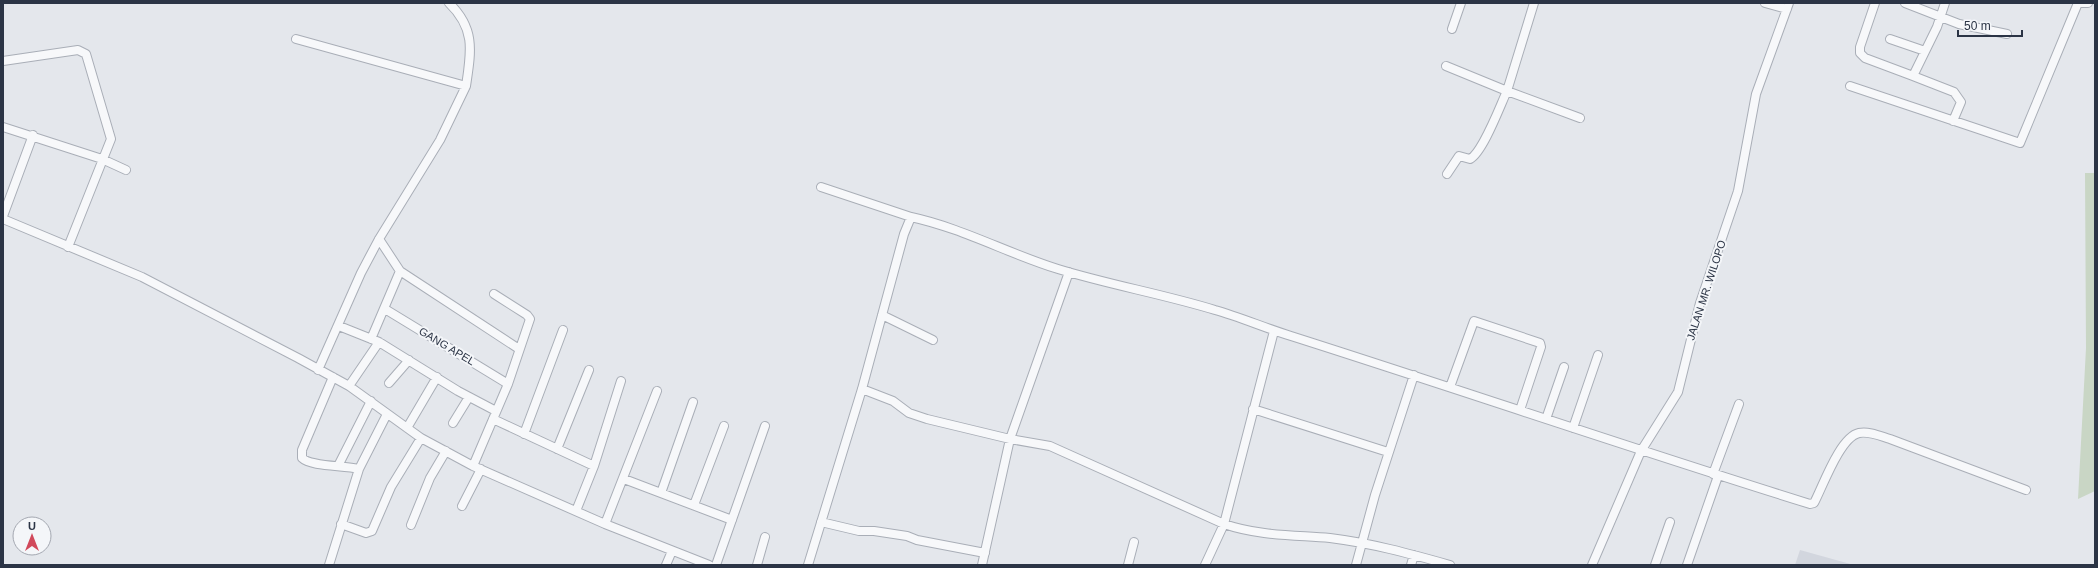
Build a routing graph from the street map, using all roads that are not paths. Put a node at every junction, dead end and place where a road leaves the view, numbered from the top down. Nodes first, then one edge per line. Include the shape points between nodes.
1 (449, 3) edge
2 (1460, 3) edge
3 (1534, 3) edge
4 (1765, 3) edge
5 (1875, 3) edge
6 (1905, 3) edge
7 (1945, 3) edge
8 (2077, 3) edge
9 (2088, 3) edge
10 (1788, 6) edge
11 (1940, 18) junction
12 (1452, 29) dead end
13 (2006, 34) dead end
14 (1890, 39) dead end
15 (296, 40) dead end
16 (1925, 51) junction
17 (3, 61) edge
18 (1446, 66) dead end
19 (1913, 76) junction
20 (466, 86) junction
21 (1850, 86) dead end
22 (1507, 91) junction
23 (1580, 118) dead end
24 (1953, 121) junction
25 (3, 127) edge
26 (33, 135) junction
27 (102, 158) junction
28 (126, 170) dead end
29 (1447, 174) dead end
30 (821, 187) dead end
31 (911, 217) junction
32 (3, 218) edge
33 (379, 239) junction
34 (68, 247) junction
35 (400, 272) junction
36 (1069, 272) junction
37 (494, 294) dead end
38 (385, 309) junction
39 (882, 315) junction
40 (338, 326) junction
41 (563, 330) dead end
42 (1274, 331) junction
43 (375, 340) junction
44 (934, 340) dead end
45 (519, 349) junction
46 (1598, 355) dead end
47 (409, 360) junction
48 (1564, 367) dead end
49 (318, 370) junction
50 (589, 370) dead end
51 (1414, 375) junction
52 (333, 377) junction
53 (437, 377) junction
54 (621, 381) dead end
55 (389, 383) dead end
56 (508, 384) junction
57 (349, 386) junction
58 (1450, 387) junction
59 (862, 389) junction
60 (657, 391) dead end
61 (469, 397) junction
62 (371, 401) junction
63 (693, 402) dead end
64 (1739, 404) dead end
65 (1253, 409) junction
66 (1520, 410) junction
67 (496, 411) junction
68 (387, 414) junction
69 (493, 419) junction
70 (1546, 419) junction
71 (453, 423) dead end
72 (724, 426) dead end
73 (765, 426) dead end
74 (408, 428) junction
75 (1573, 428) junction
76 (524, 434) junction
77 (421, 438) junction
78 (1010, 439) junction
79 (557, 449) junction
80 (446, 451) junction
81 (1641, 451) junction
82 (1388, 452) junction
83 (338, 466) junction
84 (594, 466) junction
85 (477, 467) junction
86 (359, 468) junction
87 (1715, 475) junction
88 (624, 480) junction
89 (2026, 490) dead end
90 (661, 493) junction
91 (694, 505) junction
92 (462, 506) dead end
93 (576, 511) junction
94 (732, 520) junction
95 (821, 522) junction
96 (1670, 522) dead end
97 (341, 524) junction
98 (605, 524) junction
99 (1224, 524) junction
100 (411, 525) dead end
101 (765, 538) dead end
102 (1134, 542) dead end
103 (1363, 543) junction
104 (672, 551) junction
105 (985, 553) junction
106 (1414, 555) junction
107 (329, 565) edge
108 (666, 565) edge
109 (709, 565) edge
110 (716, 565) edge
111 (757, 565) edge
112 (808, 565) edge
113 (982, 565) edge
114 (1128, 565) edge
115 (1205, 565) edge
116 (1356, 565) edge
117 (1411, 565) edge
118 (1450, 565) edge
119 (1592, 565) edge
120 (1655, 565) edge
121 (1687, 565) edge

1 - 20 street via 466,24 469,35 470,59
2 - 12 street
3 - 22 street
4 - 10 street
5 - 19 street via 1860,53 1865,58
6 - 11 street
7 - 11 street
8 - 9 street
8 - 24 street via 2020,143
10 - 81 street, JALAN MR. WILOPO via 1756,94 1738,191 1700,303 1678,392
11 - 13 street
11 - 16 street
14 - 16 street
15 - 20 street
16 - 19 street
17 - 27 street via 83,51 111,135
18 - 22 street
19 - 24 street via 1954,92 1960,99
20 - 33 street via 440,140
21 - 24 street
22 - 23 street
22 - 29 street via 1487,136 1474,157 1470,159 1459,156
25 - 26 street
26 - 27 street
26 - 32 street
27 - 28 street
27 - 34 street
30 - 31 street
31 - 36 street
31 - 39 street
32 - 34 street
33 - 35 street
33 - 40 street
34 - 49 street via 142,277
35 - 38 street
35 - 45 street
36 - 42 street via 1216,310
36 - 78 street
37 - 45 street via 530,319
38 - 43 street
38 - 56 street, GANG APEL
39 - 44 street
39 - 59 street
40 - 43 street
40 - 49 street
41 - 76 street
42 - 51 street
42 - 65 street
43 - 47 street
43 - 57 street
45 - 56 street
46 - 75 street
47 - 53 street
47 - 55 street
48 - 70 street
49 - 52 street
50 - 79 street
51 - 58 street
51 - 82 street
52 - 57 street
52 - 83 street via 302,450 302,458 307,462
53 - 61 street
53 - 74 street
54 - 84 street
56 - 67 street
57 - 62 street
58 - 66 street
58 - 66 street via 1474,321 1540,343 1541,347
59 - 78 street via 893,401 909,413
59 - 95 street
60 - 88 street
61 - 67 street
61 - 71 street
62 - 68 street
62 - 83 street
63 - 90 street
64 - 87 street
65 - 82 street
65 - 99 street
66 - 70 street
67 - 69 street
68 - 74 street
68 - 86 street
69 - 76 street
69 - 85 street
70 - 75 street
72 - 91 street
73 - 94 street
74 - 77 street
75 - 81 street
76 - 79 street
77 - 80 street
77 - 97 street via 391,487 372,531 366,533
78 - 99 street via 1064,451
78 - 105 street
79 - 84 street
80 - 85 street
80 - 100 street via 430,478
81 - 87 street
81 - 119 street, JALAN MR. WILOPO
82 - 103 street
83 - 86 street
84 - 93 street
85 - 92 street
85 - 93 street
86 - 97 street
87 - 89 street via 1812,505 1842,446 1858,433 1868,432
87 - 121 street
88 - 90 street
88 - 98 street
90 - 91 street
91 - 94 street
93 - 98 street
94 - 110 street
95 - 105 street via 859,531 907,536
95 - 112 street
96 - 120 street
97 - 107 street
98 - 104 street
99 - 103 street via 1244,531
99 - 115 street
101 - 111 street
102 - 114 street
103 - 106 street
103 - 116 street
104 - 108 street
104 - 109 street
105 - 113 street
106 - 117 street
106 - 118 street

